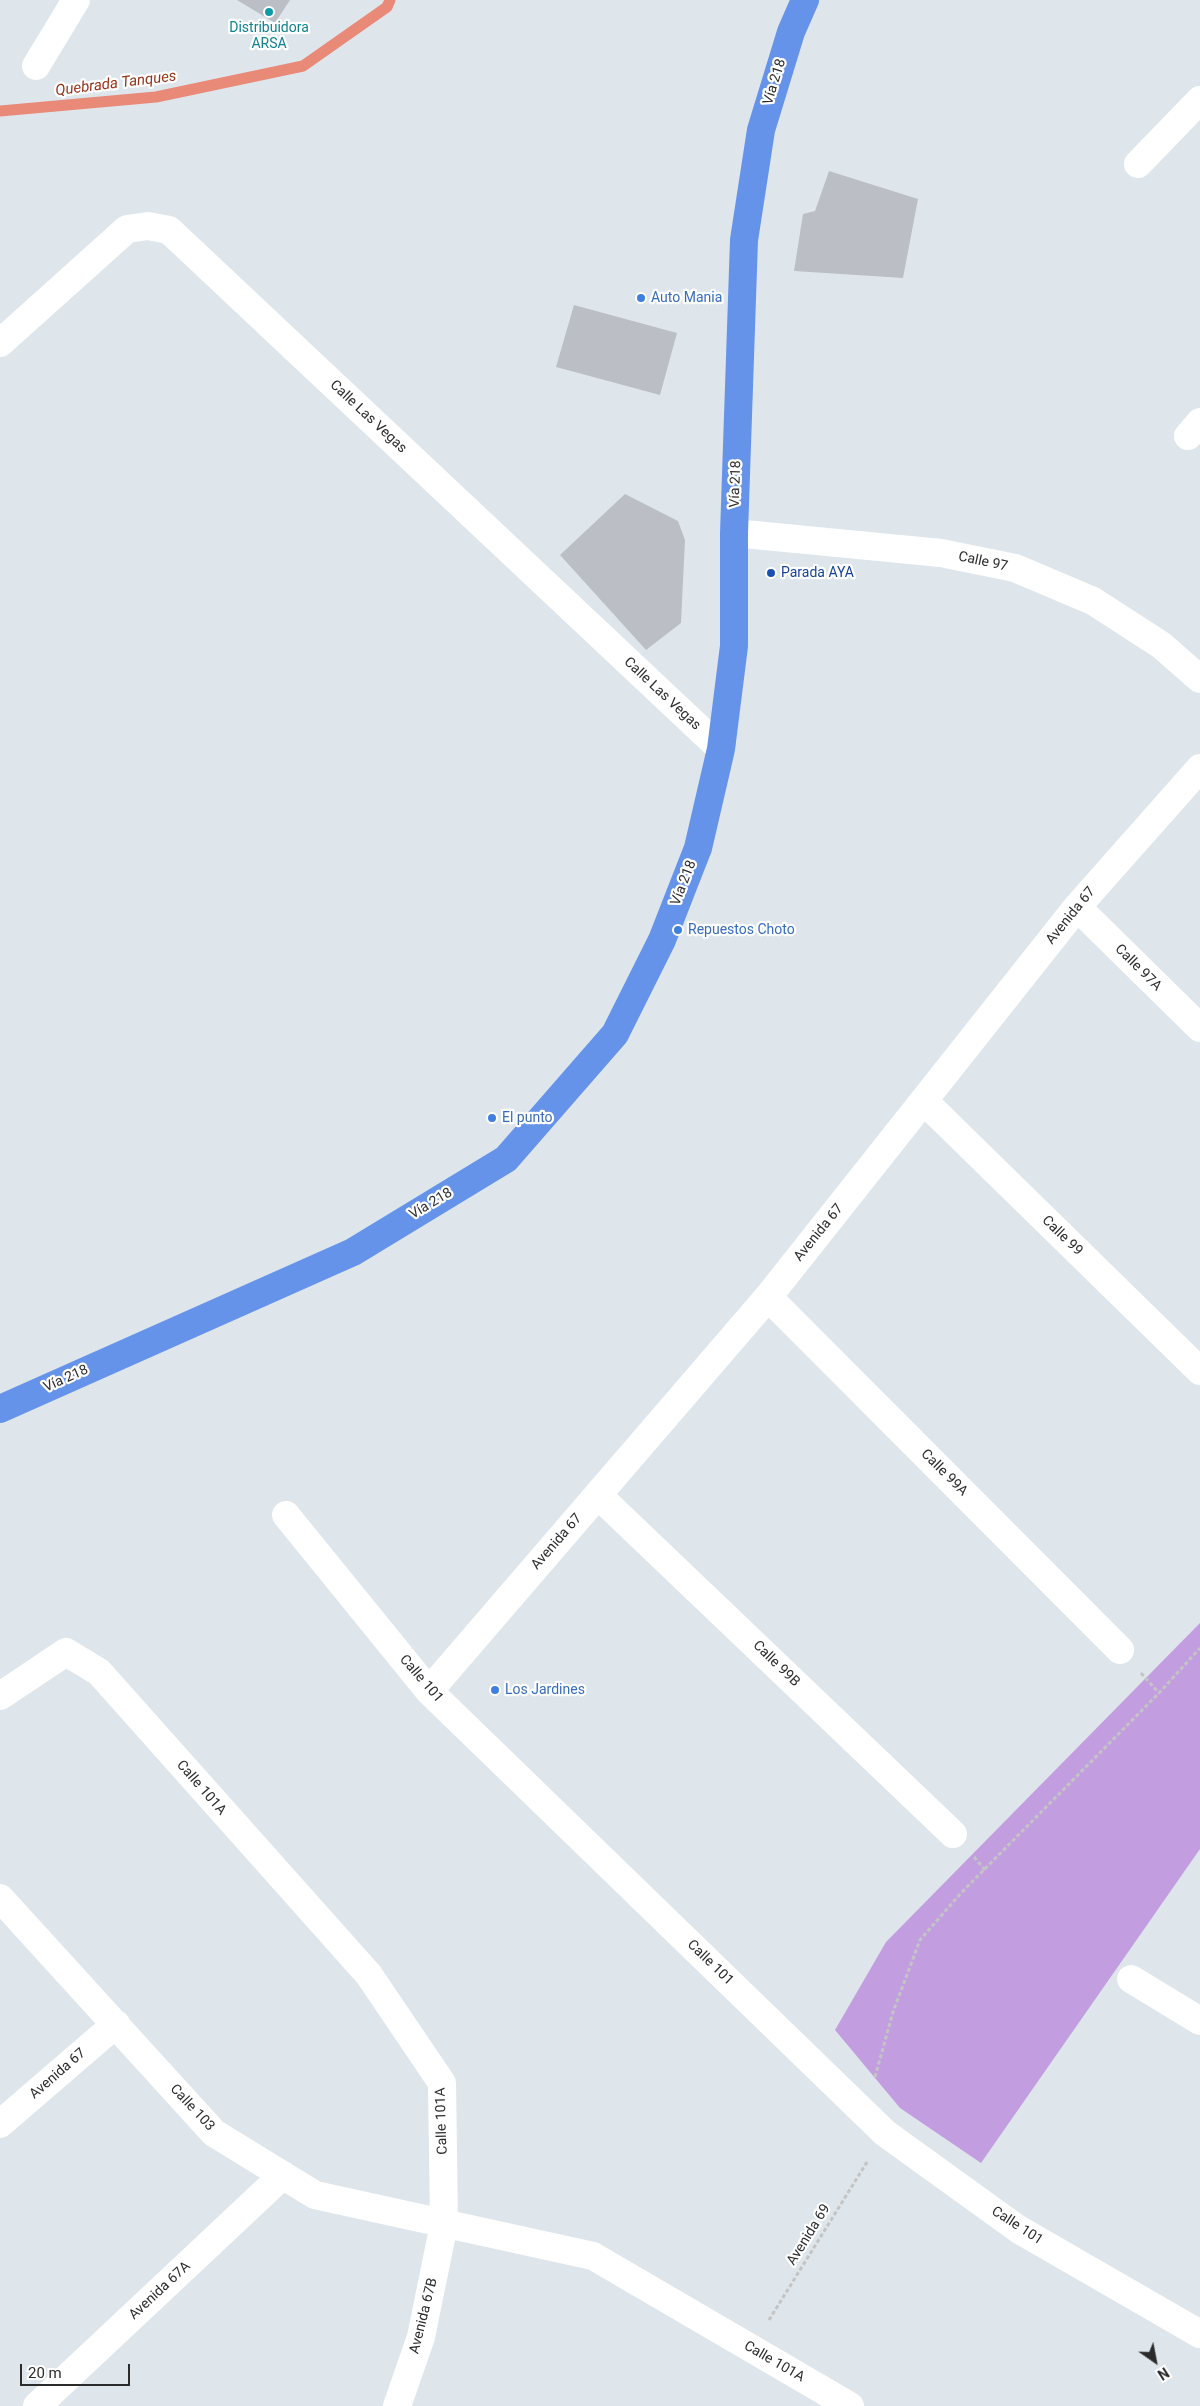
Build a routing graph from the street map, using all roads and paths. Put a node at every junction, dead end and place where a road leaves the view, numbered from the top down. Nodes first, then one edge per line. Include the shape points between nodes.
1 (76, 0) edge
2 (804, 0) edge
3 (36, 66) dead end
4 (1200, 100) edge
5 (1138, 164) dead end
6 (0, 342) edge
7 (734, 533) junction
8 (1200, 679) edge
9 (721, 749) junction
10 (1200, 768) edge
11 (1076, 907) junction
12 (1200, 1028) edge
13 (924, 1101) junction
14 (768, 1297) junction
15 (1200, 1371) edge
16 (0, 1409) edge
17 (598, 1495) junction
18 (286, 1515) dead end
19 (1200, 1648) edge
20 (1120, 1650) dead end
21 (429, 1691) junction
22 (0, 1696) edge
23 (954, 1834) dead end
24 (0, 1898) edge
25 (1132, 1979) dead end
26 (1200, 2021) edge
27 (116, 2024) junction
28 (864, 2113) junction
29 (0, 2124) edge
30 (885, 2133) junction
31 (283, 2175) junction
32 (444, 2224) junction
33 (1200, 2334) edge
34 (751, 2348) junction
35 (37, 2406) edge
36 (397, 2406) edge
37 (850, 2406) edge

1 - 3 street
2 - 7 main road, Vía 218 via 761,130 744,240
4 - 5 street
6 - 9 street, Calle Las Vegas via 127,229 148,226 169,230
7 - 8 street, Calle 97 via 942,553 1015,568 1093,601 1161,645
7 - 9 main road, Vía 218 via 734,646
9 - 16 main road, Vía 218 via 698,848 662,940 615,1034 506,1159 353,1252
10 - 11 street, Avenida 67
11 - 12 street, Calle 97A
11 - 13 street, Avenida 67
13 - 14 street, Avenida 67
13 - 15 street, Calle 99
14 - 17 street, Avenida 67
14 - 20 street, Calle 99A
17 - 21 street, Avenida 67
17 - 23 street, Calle 99B
18 - 21 street, Calle 101
19 - 28 path via 961,1893 920,1940 893,2012
21 - 28 street, Calle 101
22 - 32 street, Calle 101A via 66,1652 99,1672 369,1975 442,2083
24 - 27 street, Calle 103
25 - 26 street
27 - 29 street, Avenida 67
27 - 31 street, Calle 103 via 214,2133
28 - 30 street, Calle 101
30 - 33 street, Calle 101 via 1018,2229
30 - 34 path, Avenida 69
31 - 32 street, Calle 103 via 315,2195
31 - 35 street, Avenida 67A
32 - 34 street, Calle 101A via 593,2256
32 - 36 street, Avenida 67B via 421,2337
34 - 37 street, Calle 101A

